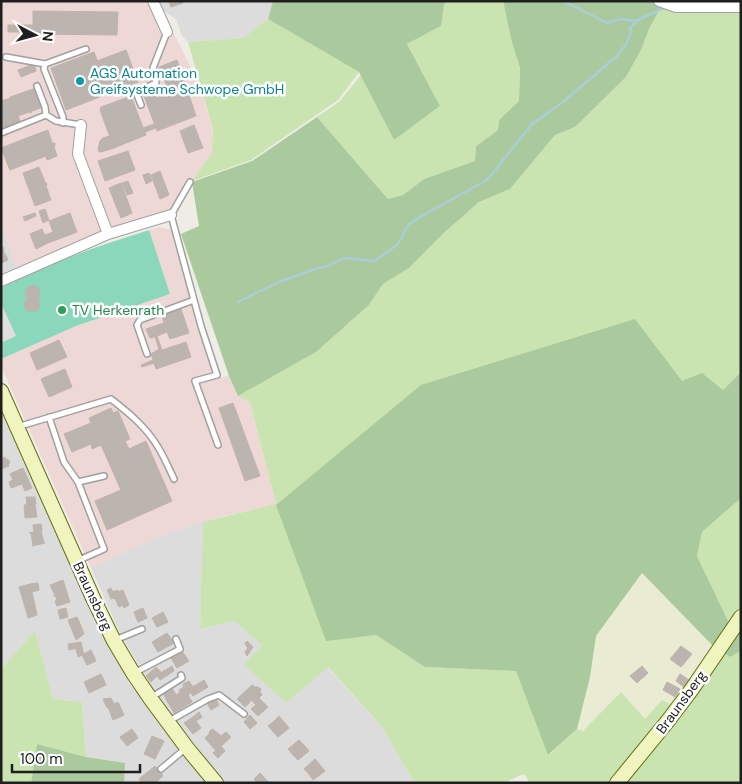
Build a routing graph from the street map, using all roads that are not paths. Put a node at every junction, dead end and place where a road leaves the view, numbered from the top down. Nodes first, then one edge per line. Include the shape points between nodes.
1 (153, 1) edge
2 (660, 1) edge
3 (741, 7) edge
4 (167, 32) joint
5 (86, 48) dead end
6 (6, 57) dead end
7 (45, 64) junction
8 (37, 86) dead end
9 (141, 105) dead end
10 (46, 115) junction
11 (63, 123) junction
12 (81, 125) joint
13 (1, 133) edge
14 (190, 182) dead end
15 (171, 215) junction
16 (108, 234) junction
17 (1, 281) edge
18 (194, 300) junction
19 (146, 354) dead end
20 (1, 391) edge
21 (48, 417) junction
22 (17, 427) junction
23 (218, 445) dead end
24 (104, 476) dead end
25 (174, 479) dead end
26 (78, 482) junction
27 (77, 561) junction
28 (741, 617) edge
29 (142, 629) dead end
30 (176, 639) dead end
31 (114, 641) junction
32 (133, 673) junction
33 (181, 675) dead end
34 (150, 698) junction
35 (244, 714) dead end
36 (168, 721) junction
37 (186, 748) junction
38 (161, 769) dead end
39 (216, 783) edge
40 (617, 783) edge

1 - 4 street
2 - 3 street via 676,6
4 - 9 lane via 153,68 156,84 136,92
5 - 7 lane
6 - 7 lane
7 - 11 lane
8 - 10 lane
10 - 11 lane
10 - 13 lane
11 - 12 lane
12 - 16 street via 78,154
14 - 15 lane
15 - 16 street
15 - 18 lane
16 - 17 street
18 - 19 lane via 138,322
18 - 23 lane via 217,374 195,381
20 - 22 main road, Braunsberg
21 - 22 lane
21 - 25 lane via 111,399 150,434
21 - 26 lane via 64,462
22 - 27 main road, Braunsberg
24 - 26 lane
26 - 27 lane via 104,549
27 - 31 main road, Braunsberg
28 - 40 main road, Braunsberg via 678,708
29 - 31 lane
30 - 32 lane via 180,648
31 - 32 main road, Braunsberg
32 - 34 main road, Braunsberg
33 - 34 lane via 182,678
34 - 36 main road, Braunsberg
35 - 36 lane via 219,695
36 - 37 main road, Braunsberg
37 - 38 lane
37 - 39 main road, Braunsberg

